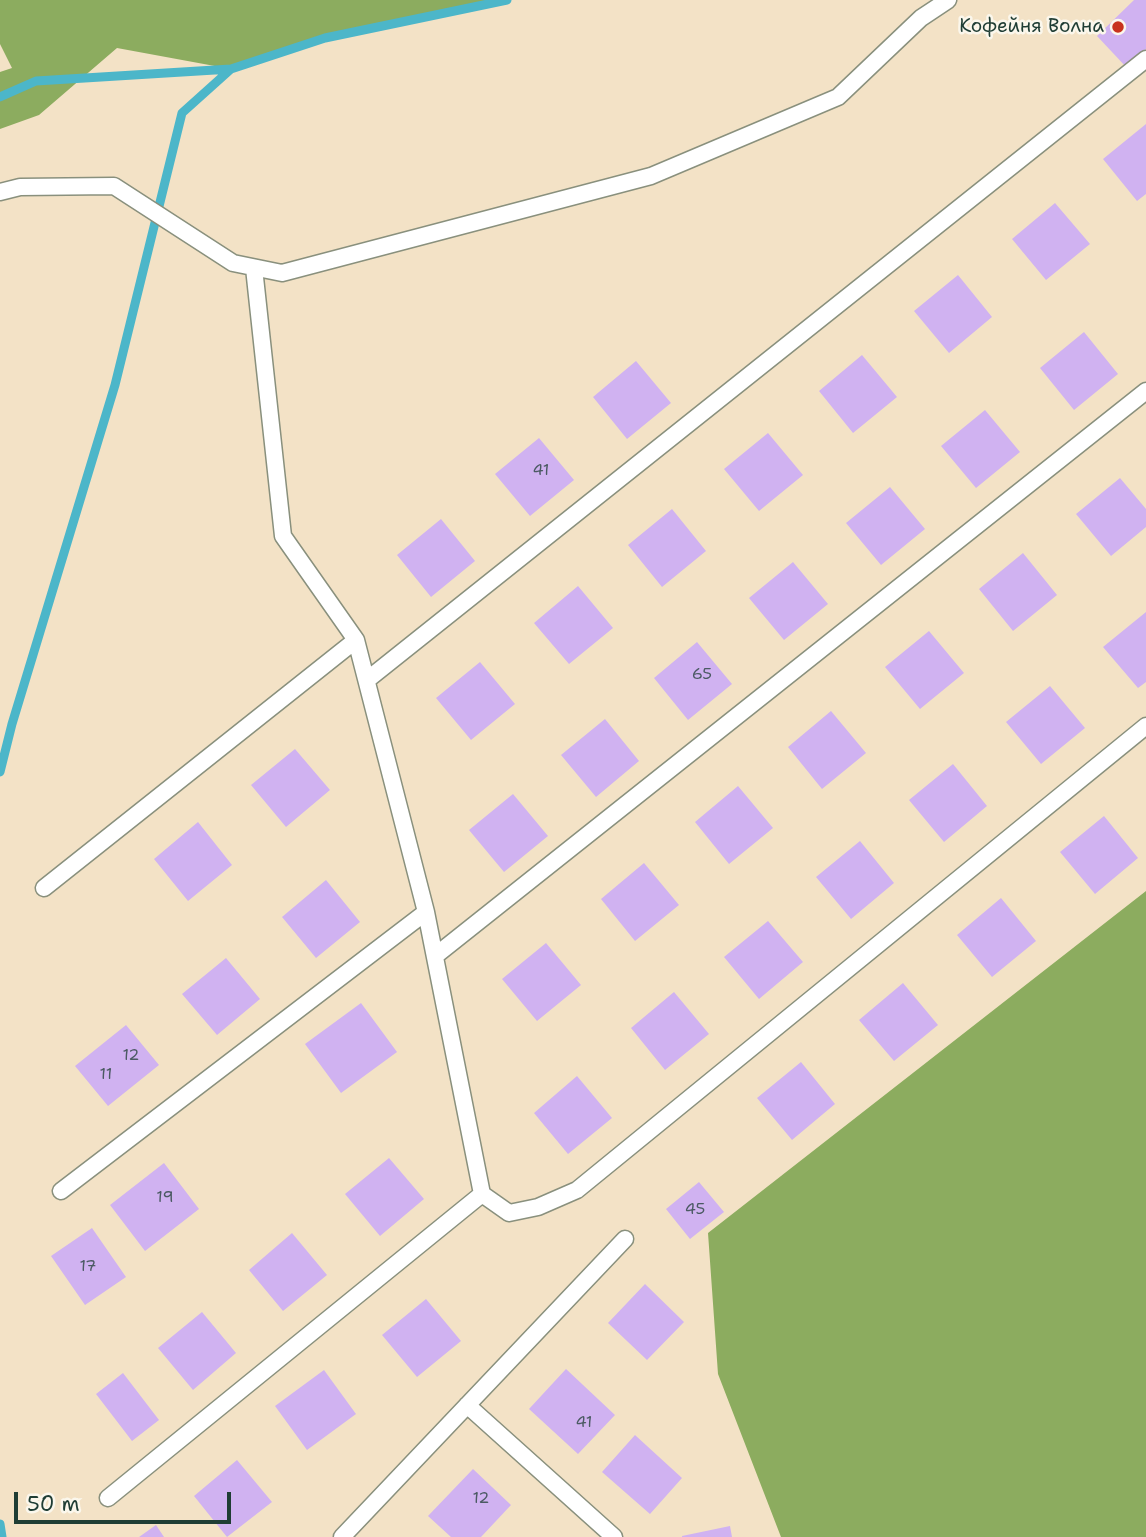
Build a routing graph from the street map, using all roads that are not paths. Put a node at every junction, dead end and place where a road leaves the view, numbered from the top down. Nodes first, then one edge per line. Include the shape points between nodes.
1 (948, 0) edge
2 (1146, 59) edge
3 (0, 192) edge
4 (254, 268) junction
5 (1146, 390) edge
6 (356, 640) junction
7 (367, 680) junction
8 (1146, 726) edge
9 (44, 888) dead end
10 (426, 912) junction
11 (435, 956) junction
12 (61, 1191) dead end
13 (482, 1194) junction
14 (625, 1238) dead end
15 (467, 1405) junction
16 (108, 1498) dead end
17 (342, 1537) edge
18 (614, 1537) edge

1 - 4 lane via 921,18 838,97 651,176 282,273
2 - 7 lane
3 - 4 lane via 20,187 114,186 233,263
4 - 6 lane via 283,536
5 - 11 lane
6 - 7 lane
6 - 9 lane
7 - 10 lane
8 - 13 lane via 577,1189 538,1207 509,1213
10 - 11 lane
10 - 12 lane
11 - 13 lane
13 - 16 lane
14 - 15 lane
15 - 17 lane
15 - 18 lane

